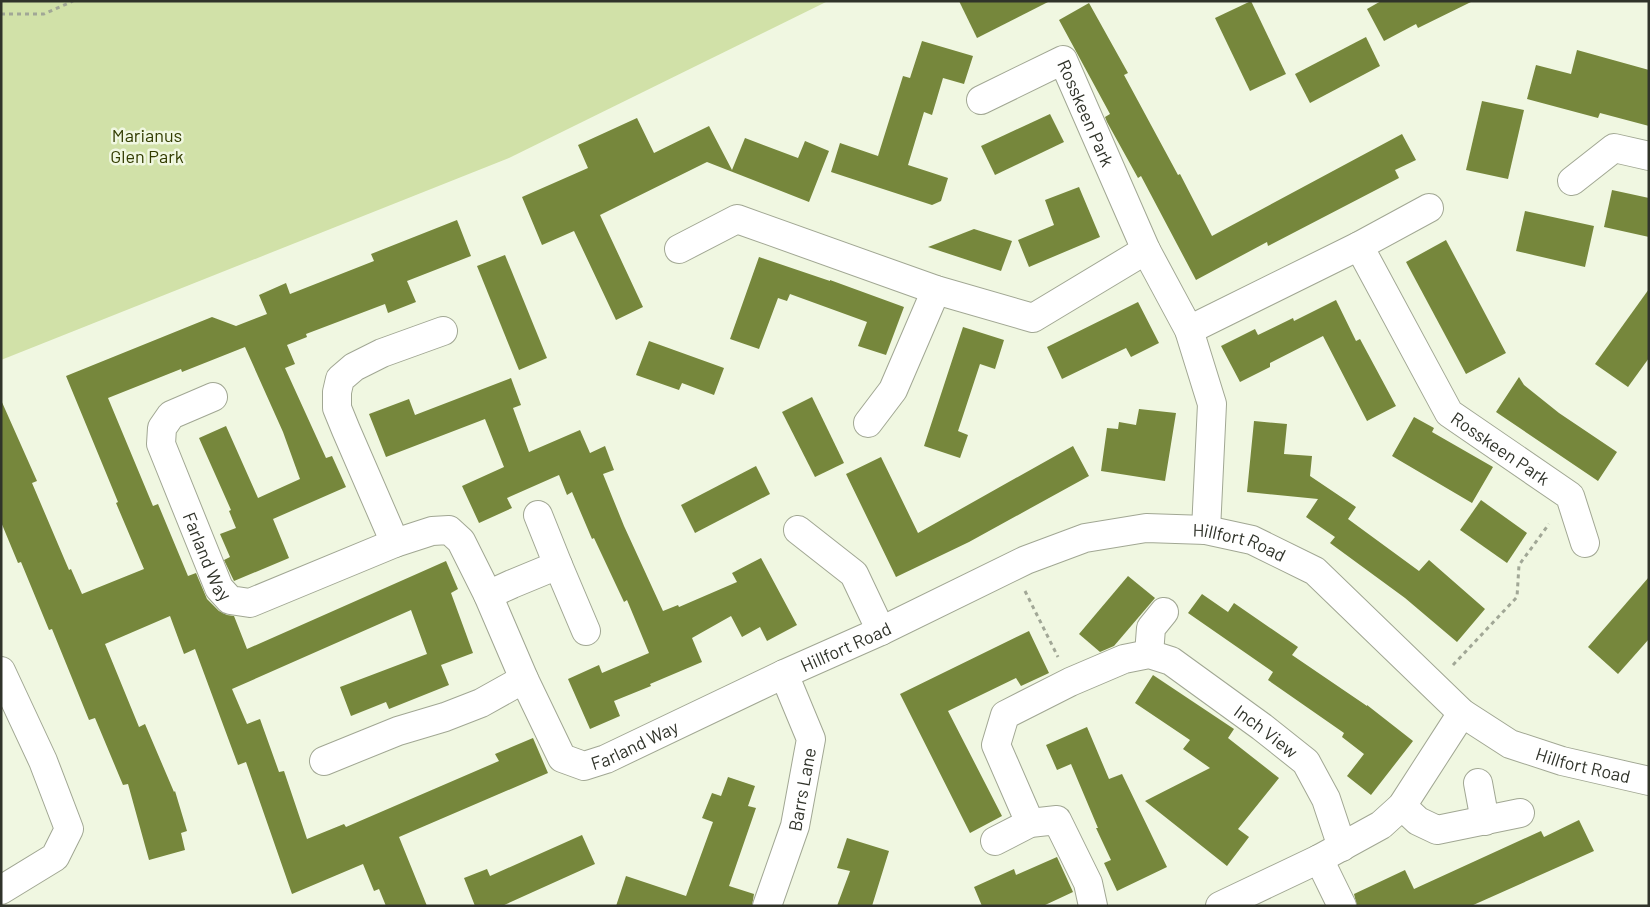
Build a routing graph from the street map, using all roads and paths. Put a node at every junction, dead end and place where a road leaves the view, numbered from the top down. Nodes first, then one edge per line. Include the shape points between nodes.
1 (73, 1) edge
2 (1, 14) edge
3 (981, 100) dead end
4 (1649, 156) edge
5 (1572, 181) dead end
6 (1428, 208) dead end
7 (1359, 246) junction
8 (679, 249) dead end
9 (1146, 250) junction
10 (936, 290) junction
11 (1189, 330) junction
12 (443, 331) dead end
13 (212, 397) dead end
14 (868, 423) dead end
15 (1570, 496) junction
16 (538, 515) dead end
17 (798, 530) dead end
18 (1206, 530) junction
19 (395, 543) junction
20 (1585, 543) dead end
21 (558, 566) junction
22 (1012, 566) junction
23 (488, 595) junction
24 (1164, 612) dead end
25 (586, 631) dead end
26 (881, 631) junction
27 (1149, 654) junction
28 (1, 671) edge
29 (784, 674) junction
30 (524, 679) junction
31 (1070, 682) junction
32 (1433, 686) junction
33 (1462, 713) junction
34 (324, 761) dead end
35 (1649, 782) edge
36 (1478, 783) dead end
37 (1402, 806) junction
38 (1520, 813) dead end
39 (1485, 821) junction
40 (1030, 823) junction
41 (995, 842) dead end
42 (1330, 853) junction
43 (1, 890) edge
44 (767, 906) edge
45 (1092, 906) edge
46 (1220, 906) edge
47 (1342, 906) edge

1 - 2 path via 44,14
3 - 9 street, Rosskeen Park via 1063,60
4 - 5 street via 1614,148
6 - 7 street
7 - 11 street
7 - 15 street, Rosskeen Park via 1449,412
8 - 10 street via 737,219
9 - 10 street via 1032,318
9 - 11 street, Rosskeen Park
10 - 14 street via 894,390
11 - 18 street, Rosskeen Park via 1212,404
12 - 19 street via 354,367 340,379 337,392 340,416
13 - 19 street, Farland Way via 171,416 162,428 161,444 219,588 230,600 250,603
15 - 20 street, Rosskeen Park
15 - 32 path via 1519,565 1517,597
16 - 21 street
17 - 26 street via 854,574
18 - 22 street, Hillfort Road via 1146,528 1085,538
18 - 32 street, Hillfort Road via 1252,540 1315,571
19 - 23 street, Farland Way via 432,531 449,530 461,541
21 - 23 street
21 - 25 street
22 - 26 street, Hillfort Road
22 - 31 path
23 - 30 street, Farland Way
24 - 27 street via 1151,628
26 - 29 street, Hillfort Road
27 - 31 street via 1124,660
27 - 42 street, Inch View via 1171,661 1306,762 1326,799
28 - 43 street via 44,761 69,829 55,857
29 - 30 street, Farland Way via 606,759 584,766 562,758
29 - 44 street, Barrs Lane via 812,739 794,826
30 - 34 street via 445,718 398,731
31 - 40 street via 1004,714 996,744
32 - 33 street, Hillfort Road
33 - 35 street, Hillfort Road via 1510,744 1562,761
33 - 37 street
36 - 39 street
37 - 39 street via 1418,821 1437,830
37 - 42 street via 1381,825
38 - 39 street
40 - 41 street
40 - 45 street via 1057,820 1088,883
42 - 46 street
42 - 47 street, Inch View

